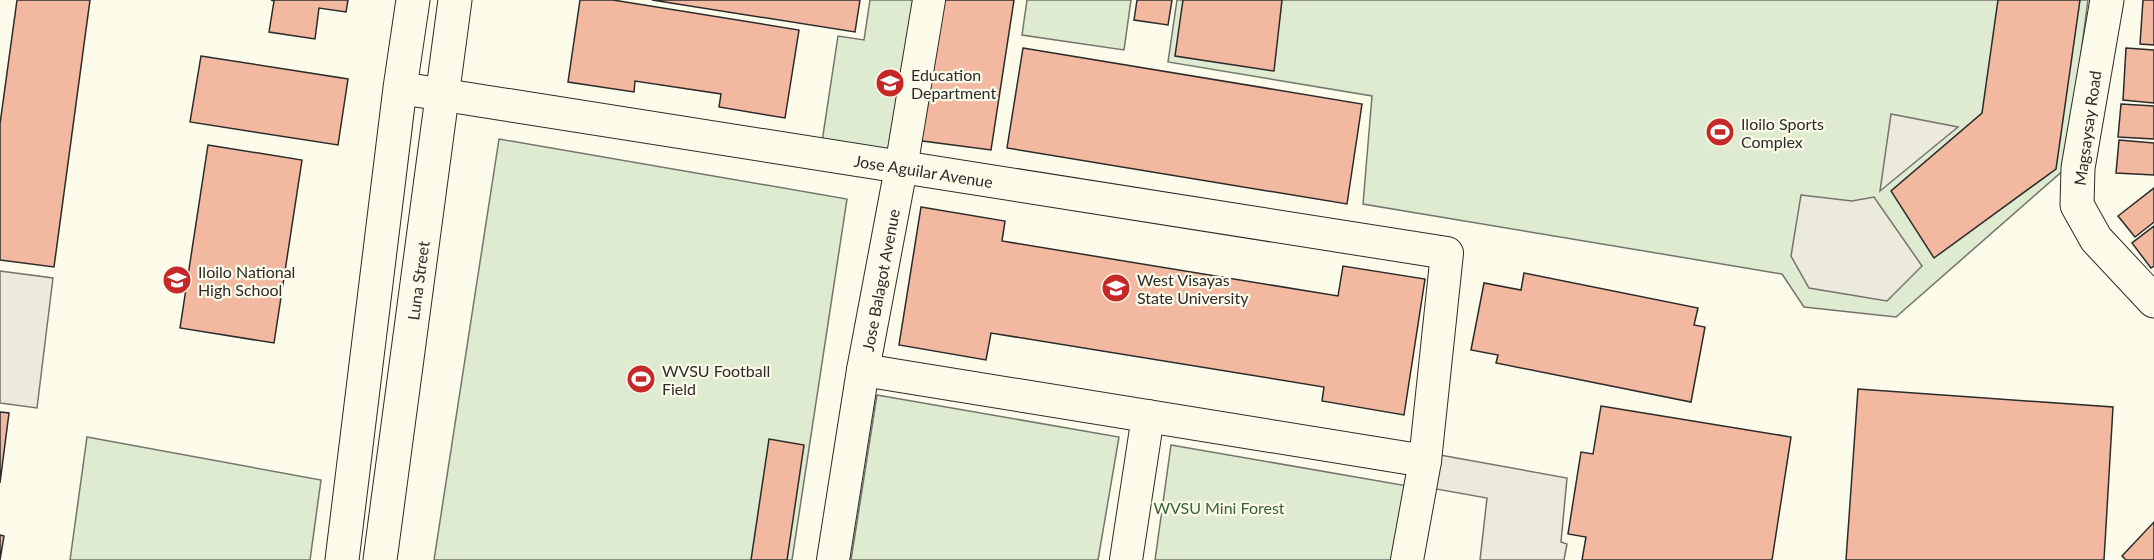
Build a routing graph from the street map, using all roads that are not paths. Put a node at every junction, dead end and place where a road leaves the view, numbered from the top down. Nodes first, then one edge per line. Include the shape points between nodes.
1 (413, 0) edge
2 (454, 0) edge
3 (929, 0) edge
4 (2107, 0) edge
5 (400, 88) junction
6 (443, 94) junction
7 (901, 168) junction
8 (2154, 301) edge
9 (862, 370) junction
10 (1148, 416) junction
11 (1425, 461) junction
12 (342, 560) edge
13 (380, 560) edge
14 (833, 560) edge
15 (1126, 560) edge
16 (1407, 560) edge

1 - 5 main road
2 - 6 main road, Luna Street
3 - 7 street, Jose Balagot Avenue
4 - 8 main road, Magsaysay Road via 2078,168 2078,205 2096,239
5 - 6 street, Jose Aguilar Avenue
5 - 12 main road
6 - 7 street, Jose Aguilar Avenue
6 - 13 main road, Luna Street
7 - 9 street, Jose Balagot Avenue
7 - 11 street, Jose Aguilar Avenue via 1447,253
9 - 10 street
9 - 14 street, Jose Balagot Avenue
10 - 11 street
10 - 15 street
11 - 16 street

